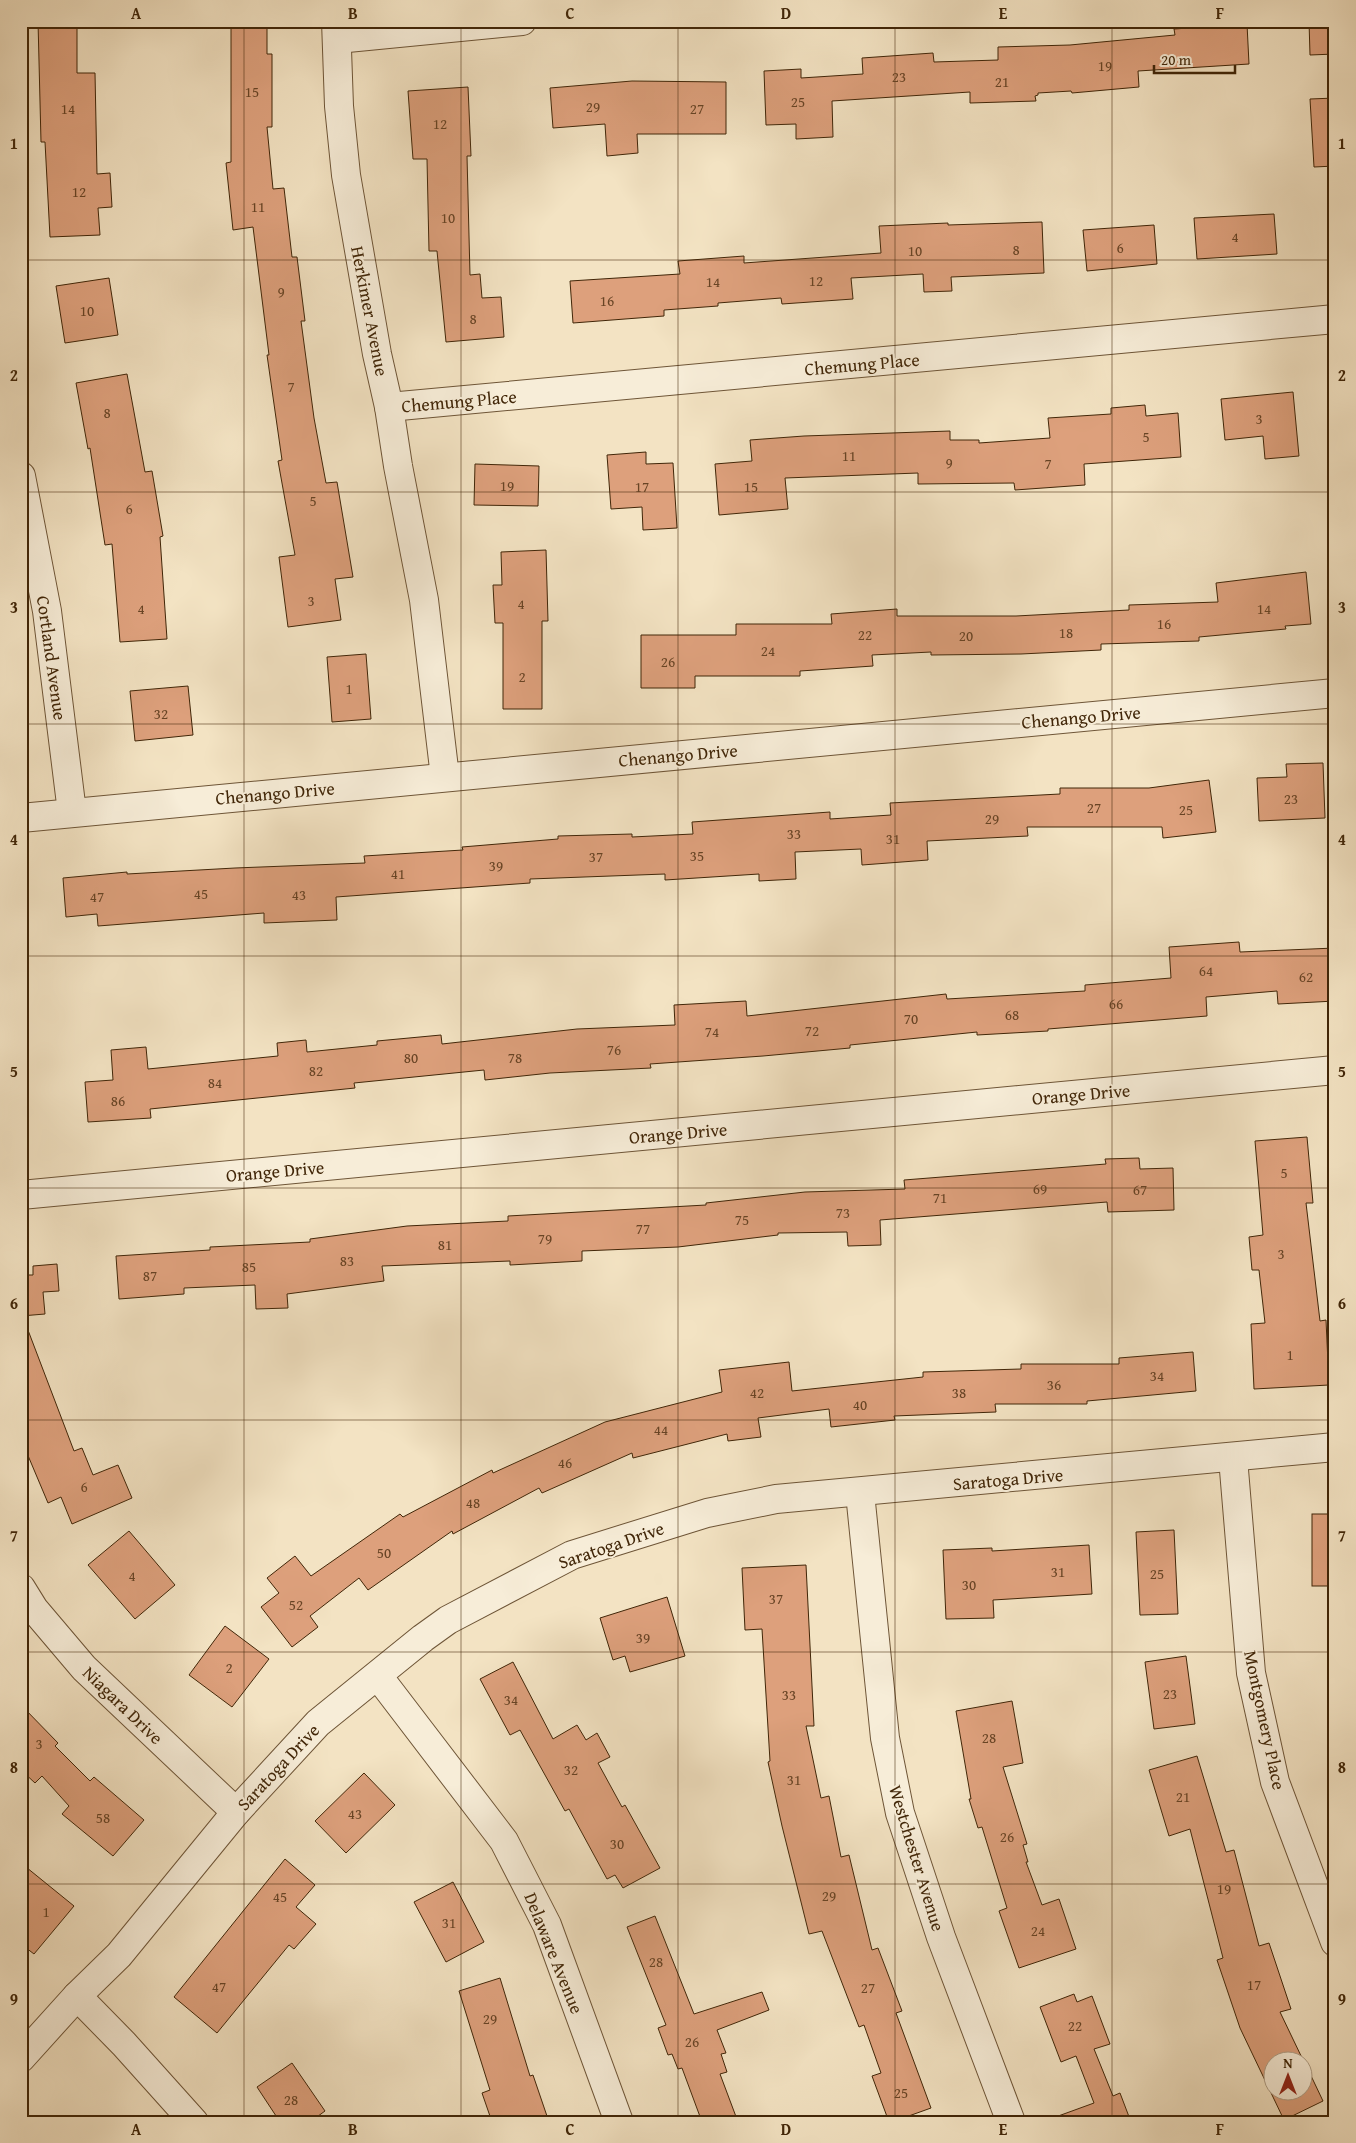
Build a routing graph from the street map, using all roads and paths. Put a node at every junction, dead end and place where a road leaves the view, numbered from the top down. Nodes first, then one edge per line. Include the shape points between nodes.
1 (522, 21) edge
2 (337, 30) edge
3 (1335, 319) edge
4 (389, 407) junction
5 (21, 476) edge
6 (1335, 692) edge
7 (445, 777) junction
8 (72, 812) junction
9 (21, 818) edge
10 (1335, 1070) edge
11 (21, 1195) edge
12 (1335, 1447) edge
13 (1233, 1458) junction
14 (860, 1493) junction
15 (21, 1588) edge
16 (378, 1676) junction
17 (236, 1812) junction
18 (1335, 1942) edge
19 (78, 1996) junction
20 (21, 2058) edge
21 (194, 2122) edge
22 (619, 2122) edge
23 (1011, 2122) edge

1 - 2 street
2 - 4 street, Herkimer Avenue via 339,106 346,175
3 - 4 street, Chemung Place
4 - 7 street, Herkimer Avenue via 424,600
5 - 8 street, Cortland Avenue via 47,611
6 - 7 street, Chenango Drive
7 - 8 street, Chenango Drive
8 - 9 street, Chenango Drive
10 - 11 street, Orange Drive
12 - 13 street, Saratoga Drive
13 - 14 street, Saratoga Drive
13 - 18 street, Montgomery Place via 1251,1673 1275,1782
14 - 16 street, Saratoga Drive via 776,1499 707,1513 572,1555 448,1620
14 - 23 street, Westchester Avenue via 884,1738 900,1813 941,1937
15 - 17 street, Niagara Drive via 34,1609 84,1668
16 - 17 street, Saratoga Drive via 318,1723
16 - 22 street, Delaware Avenue via 504,1841 547,1925
17 - 19 street, Saratoga Drive via 119,1955
19 - 20 street, Saratoga Drive
19 - 21 street

